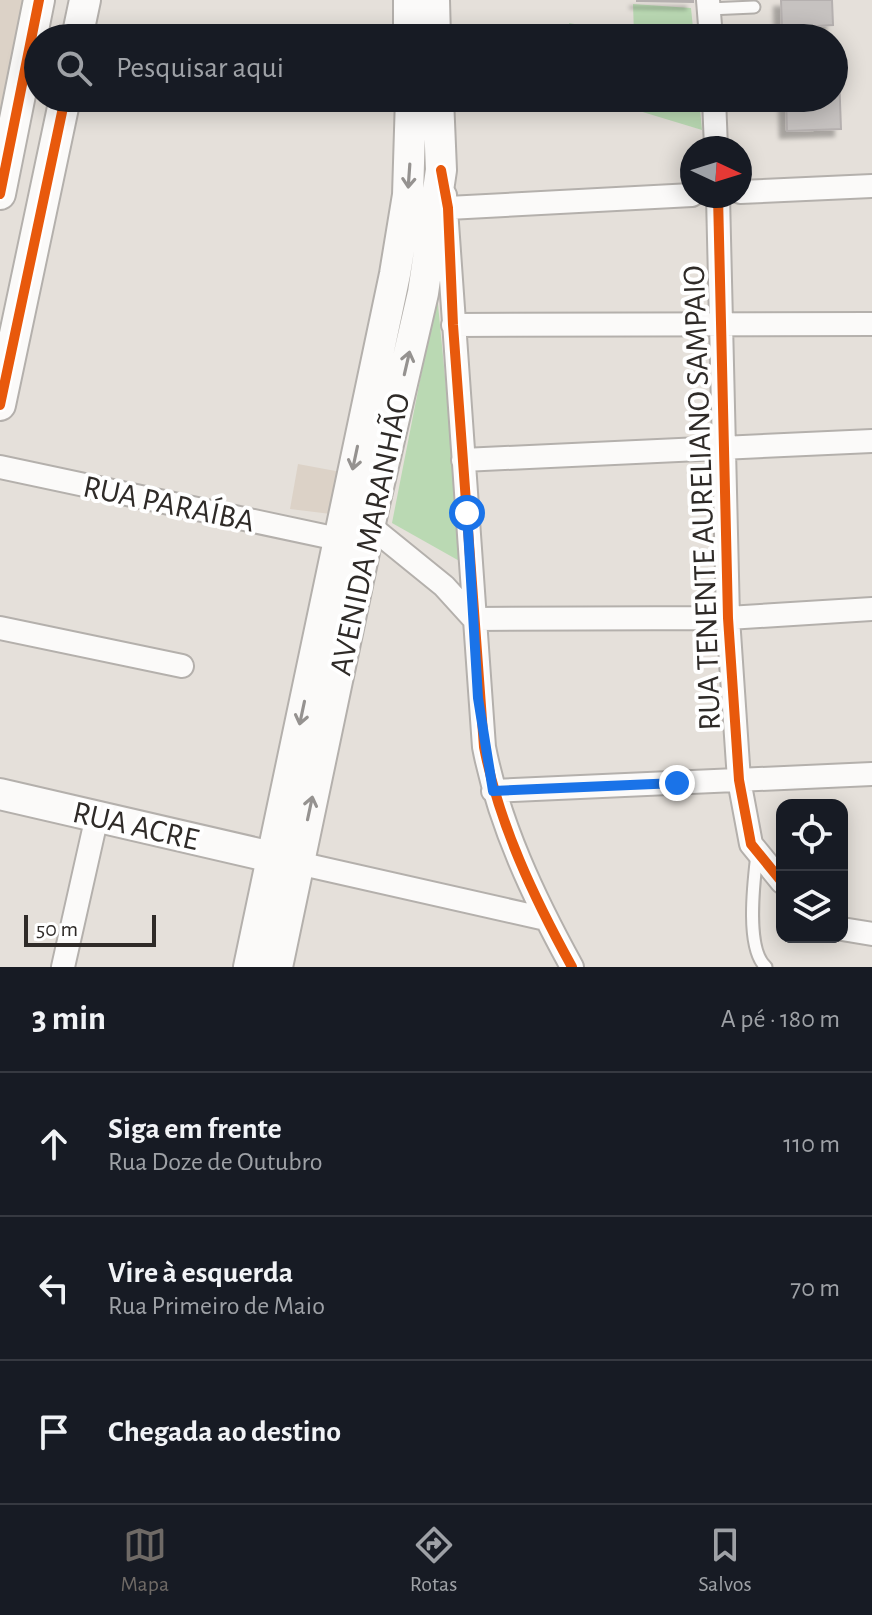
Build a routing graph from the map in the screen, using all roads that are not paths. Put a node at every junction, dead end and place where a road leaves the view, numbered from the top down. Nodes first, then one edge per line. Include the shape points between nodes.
1 (39, 0) edge
2 (85, 0) edge
3 (409, 0) edge
4 (434, 0) edge
5 (709, 4) edge
6 (754, 7) dead end
7 (34, 24) edge
8 (80, 24) edge
9 (409, 24) edge
10 (435, 24) edge
11 (710, 24) edge
12 (24, 75) edge
13 (62, 112) edge
14 (411, 112) edge
15 (439, 112) edge
16 (715, 112) edge
17 (716, 136) edge
18 (441, 170) junction
19 (872, 186) edge
20 (752, 191) edge
21 (0, 194) edge
22 (680, 196) edge
23 (448, 208) junction
24 (718, 208) edge
25 (872, 324) edge
26 (453, 325) junction
27 (718, 326) junction
28 (0, 405) edge
29 (872, 441) edge
30 (725, 449) junction
31 (463, 460) junction
32 (0, 467) edge
33 (370, 526) junction
34 (338, 539) junction
35 (872, 609) edge
36 (728, 618) junction
37 (474, 619) junction
38 (0, 628) edge
39 (182, 666) dead end
40 (872, 774) edge
41 (739, 780) junction
42 (493, 791) junction
43 (0, 794) edge
44 (97, 816) junction
45 (754, 849) junction
46 (285, 860) junction
47 (776, 875) edge
48 (546, 919) junction
49 (848, 930) edge
50 (872, 934) edge
51 (63, 967) edge
52 (249, 967) edge
53 (277, 967) edge
54 (572, 967) edge
55 (766, 967) edge

1 - 7 main road
2 - 8 main road
3 - 9 main road
4 - 10 main road
5 - 6 lane
5 - 11 street
12 - 21 main road
13 - 28 main road
14 -> 34 main road, AVENIDA MARANHÃO via 408,195
15 - 18 main road, AVENIDA MARANHÃO
16 - 17 street
18 - 23 street
33 -> 18 main road, AVENIDA MARANHÃO via 423,293
19 - 20 street
22 - 23 street
23 - 26 street
24 - 27 street, RUA TENENTE AURELIANO SAMPAIO
25 - 27 street
26 - 27 street
26 - 31 street
27 - 30 street, RUA TENENTE AURELIANO SAMPAIO
29 - 30 street
30 - 31 street
30 - 36 street, RUA TENENTE AURELIANO SAMPAIO
31 - 37 street
32 - 34 street, RUA PARAÍBA
33 - 37 street via 444,586
46 -> 33 main road, AVENIDA MARANHÃO
34 -> 46 main road, AVENIDA MARANHÃO
35 - 36 street
36 - 37 street
36 - 41 street, RUA TENENTE AURELIANO SAMPAIO
37 - 42 street via 478,698
38 - 39 street
40 - 41 street
41 - 42 street
41 - 45 street, RUA TENENTE AURELIANO SAMPAIO
42 - 48 street
43 - 44 main road, RUA ACRE
44 - 46 main road, RUA ACRE
44 - 51 street
45 - 47 street
45 - 55 lane via 755,937
46 - 48 street, RUA ACRE
46 - 52 main road, AVENIDA MARANHÃO
46 - 53 main road, AVENIDA MARANHÃO
48 - 54 street
49 - 50 street

